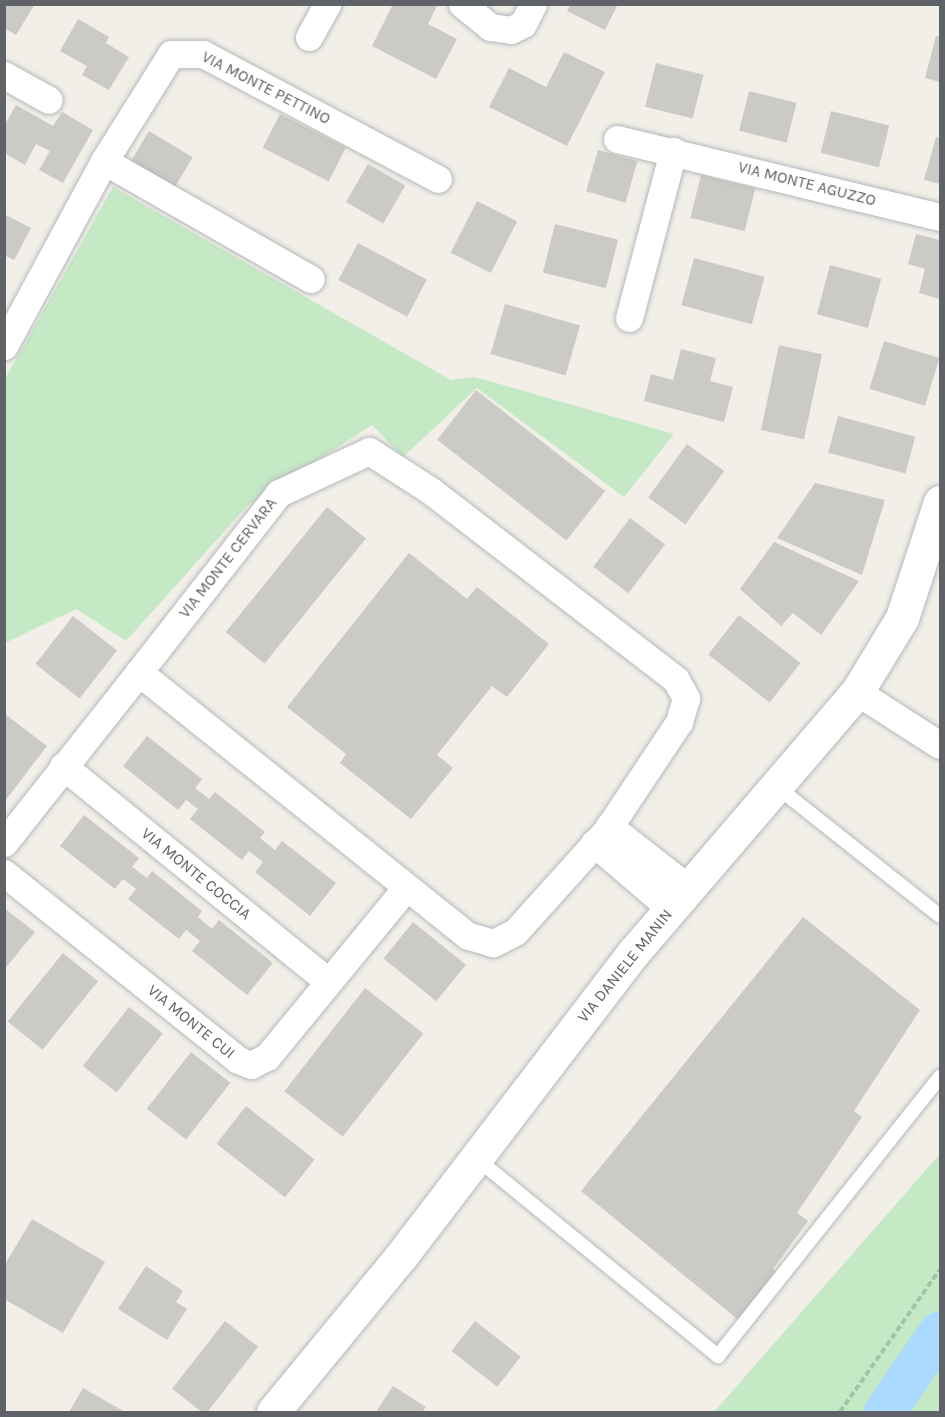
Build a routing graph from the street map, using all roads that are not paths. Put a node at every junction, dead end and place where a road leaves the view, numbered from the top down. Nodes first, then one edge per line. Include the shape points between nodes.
1 (327, 4) edge
2 (462, 4) edge
3 (533, 4) edge
4 (309, 37) dead end
5 (4, 75) edge
6 (49, 100) dead end
7 (617, 139) dead end
8 (673, 151) junction
9 (104, 162) junction
10 (438, 179) dead end
11 (940, 217) edge
12 (311, 279) dead end
13 (629, 318) dead end
14 (4, 346) edge
15 (940, 502) edge
16 (139, 672) junction
17 (857, 692) junction
18 (940, 745) edge
19 (63, 766) junction
20 (776, 786) junction
21 (602, 835) junction
22 (4, 843) edge
23 (4, 873) edge
24 (406, 888) junction
25 (680, 898) junction
26 (940, 916) edge
27 (328, 981) junction
28 (940, 1077) edge
29 (476, 1158) junction
30 (273, 1413) edge

1 - 4 street
2 - 3 street via 490,27 511,30 523,24
5 - 6 street
7 - 8 street, VIA MONTE AGUZZO
8 - 11 street, VIA MONTE AGUZZO
8 - 13 street
9 - 10 street, VIA MONTE PETTINO via 171,54 188,50
9 - 12 street
9 - 14 street, VIA MONTE PETTINO
15 - 17 main road, VIA DANIELE MANIN via 902,618
16 - 19 street
16 - 21 street, VIA MONTE CERVARA via 279,494 369,451 431,491 676,680 686,698 678,722
16 - 24 street, VIA MONTE CERVARA
17 - 18 street
17 - 20 main road, VIA DANIELE MANIN
19 - 22 street
19 - 27 street, VIA MONTE COCCIA
20 - 25 main road, VIA DANIELE MANIN
20 - 26 lane
21 - 24 street, VIA MONTE CERVARA via 515,932 493,943 468,936
21 - 25 street
23 - 27 street, VIA MONTE CUI via 238,1060 251,1065 267,1057
24 - 27 street, VIA MONTE CUI
25 - 29 main road, VIA DANIELE MANIN
28 - 29 lane via 718,1356
29 - 30 main road, VIA DANIELE MANIN

